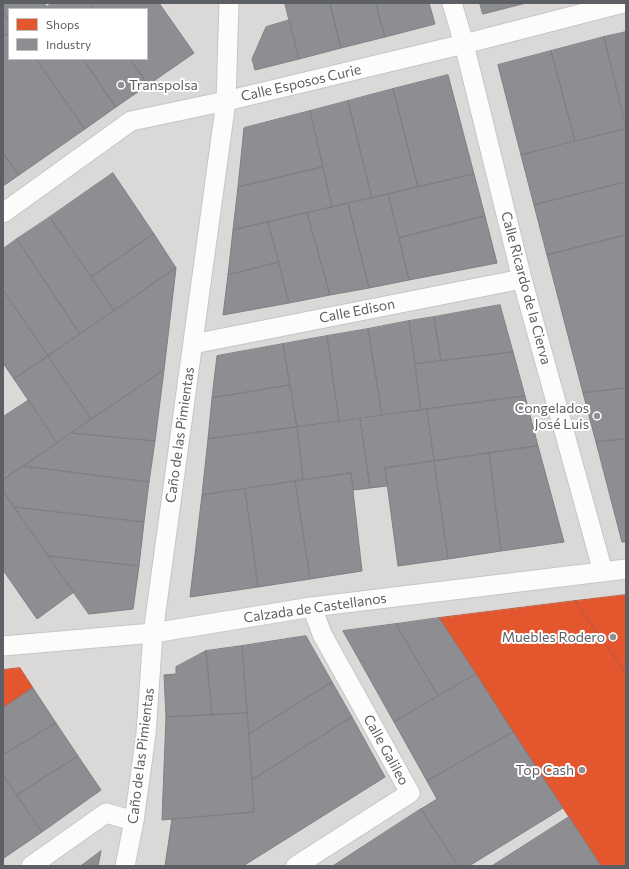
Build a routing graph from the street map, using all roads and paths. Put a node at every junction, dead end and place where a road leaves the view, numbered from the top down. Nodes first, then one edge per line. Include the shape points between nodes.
1 (229, 3) edge
2 (452, 3) edge
3 (623, 3) edge
4 (464, 44) junction
5 (226, 101) junction
6 (3, 213) edge
7 (522, 279) junction
8 (193, 344) junction
9 (626, 569) edge
10 (603, 572) junction
11 (312, 607) junction
12 (153, 633) junction
13 (3, 646) edge
14 (134, 821) junction
15 (31, 866) edge
16 (125, 866) edge
17 (296, 866) edge

1 - 5 street, Caño de las Pimientas
2 - 4 street, Calle Ricardo de la Cierva
3 - 4 street, Calle Esposos Curie
4 - 5 street, Calle Esposos Curie
4 - 7 street, Calle Ricardo de la Cierva
5 - 6 street, Calle Esposos Curie via 131,121
5 - 8 street, Caño de las Pimientas
7 - 8 street, Calle Edison
7 - 10 street, Calle Ricardo de la Cierva
8 - 12 street, Caño de las Pimientas
9 - 10 street, Calzada de Castellanos
10 - 11 street, Calzada de Castellanos
11 - 12 street, Calzada de Castellanos
11 - 17 street, Calle Galileo via 322,634 410,793
12 - 13 street, Calzada de Castellanos
12 - 14 street, Caño de las Pimientas via 146,734
14 - 15 street via 106,813
14 - 16 street, Caño de las Pimientas

